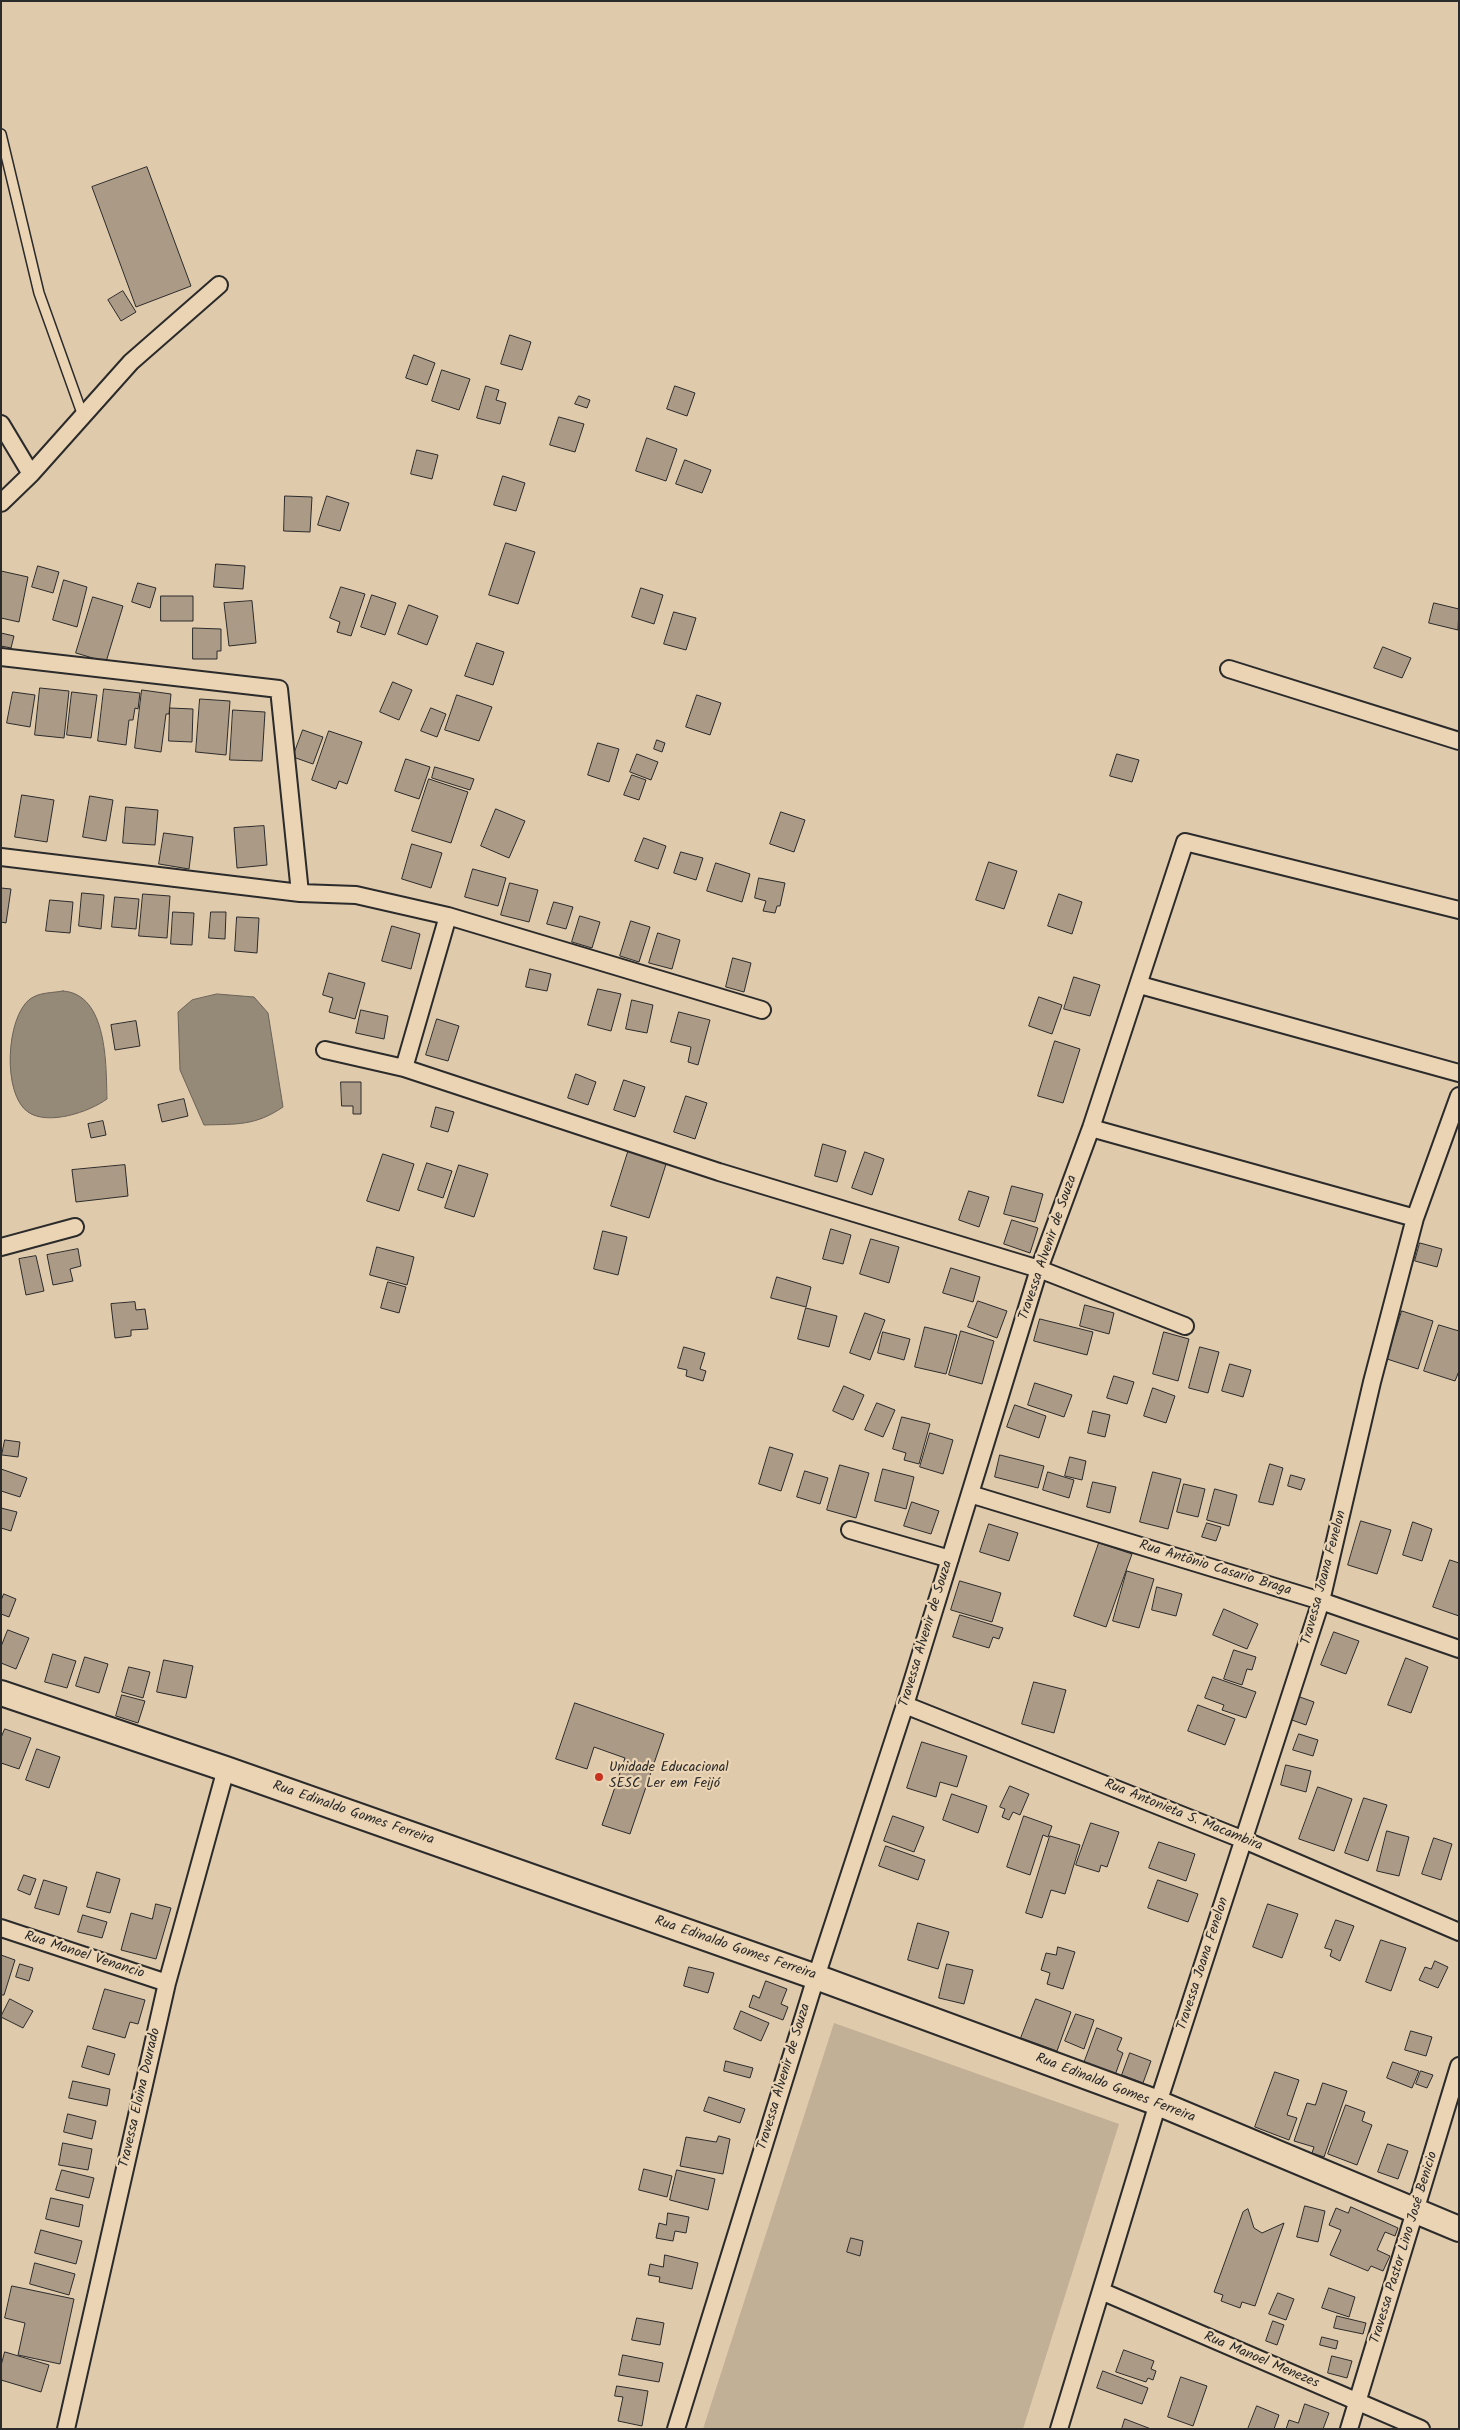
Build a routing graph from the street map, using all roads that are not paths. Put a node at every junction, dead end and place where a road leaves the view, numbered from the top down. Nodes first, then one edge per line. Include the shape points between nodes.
1 (1, 134) edge
2 (219, 285) dead end
3 (83, 416) junction
4 (1, 424) edge
5 (31, 474) junction
6 (1, 503) edge
7 (1, 657) edge
8 (1229, 669) dead end
9 (1459, 741) edge
10 (1, 857) edge
11 (300, 893) junction
12 (1459, 910) edge
13 (448, 916) junction
14 (1140, 985) junction
15 (762, 1010) dead end
16 (325, 1050) dead end
17 (404, 1068) junction
18 (1459, 1073) edge
19 (1459, 1096) edge
20 (1092, 1128) junction
21 (1415, 1218) junction
22 (75, 1227) dead end
23 (1, 1247) edge
24 (1039, 1269) junction
25 (1185, 1326) dead end
26 (970, 1494) junction
27 (850, 1530) dead end
28 (950, 1559) junction
29 (1321, 1601) junction
30 (1459, 1649) edge
31 (1, 1693) edge
32 (905, 1705) junction
33 (226, 1769) junction
34 (1244, 1840) junction
35 (1, 1928) edge
36 (1459, 1932) edge
37 (816, 1977) junction
38 (168, 1983) junction
39 (1459, 2066) edge
40 (1158, 2103) junction
41 (1416, 2212) junction
42 (1459, 2229) edge
43 (1101, 2292) junction
44 (1358, 2402) junction
45 (66, 2429) edge
46 (676, 2429) edge
47 (1059, 2429) edge
48 (1349, 2429) edge
49 (1421, 2429) edge

1 - 3 lane via 38,293
2 - 3 street via 131,362
3 - 5 street
4 - 5 street
5 - 6 street
7 - 11 street via 279,689
8 - 9 street
10 - 11 street
11 - 13 street via 356,895
12 - 14 street, Travessa Alvenir de Souza via 1185,842
13 - 15 street
13 - 17 street
14 - 18 street
14 - 20 street, Travessa Alvenir de Souza
16 - 17 street
17 - 24 street via 719,1172
19 - 21 street, Travessa Joana Fenelon
20 - 21 street
20 - 24 street, Travessa Alvenir de Souza
21 - 29 street, Travessa Joana Fenelon via 1372,1382
22 - 23 street
24 - 25 street
24 - 26 street, Travessa Alvenir de Souza
26 - 28 street, Travessa Alvenir de Souza
26 - 29 street, Rua Antônio Casario Braga
27 - 28 street
28 - 32 street, Travessa Alvenir de Souza
29 - 30 street, Rua Antônio Casario Braga
29 - 34 street, Travessa Joana Fenelon
31 - 33 street, Rua Edinaldo Gomes Ferreira
32 - 34 street, Rua Antonieta S. Macambira
32 - 37 street, Travessa Alvenir de Souza
33 - 37 street, Rua Edinaldo Gomes Ferreira
33 - 38 street, Travessa Eloina Dourado
34 - 36 street, Rua Antonieta S. Macambira
34 - 40 street, Travessa Joana Fenelon
35 - 38 street, Rua Manoel Venancio
37 - 40 street, Rua Edinaldo Gomes Ferreira
37 - 46 street, Travessa Alvenir de Souza
38 - 45 street, Travessa Eloina Dourado
39 - 41 street, Travessa Pastor Lino José Benicio
40 - 41 street, Rua Edinaldo Gomes Ferreira
40 - 43 street, Travessa Joana Fenelon
41 - 42 street, Rua Edinaldo Gomes Ferreira
41 - 44 street, Travessa Pastor Lino José Benicio
43 - 44 street, Rua Manoel Menezes
43 - 47 street, Travessa Joana Fenelon
44 - 48 street, Travessa Pastor Lino José Benicio
44 - 49 street, Rua Manoel Menezes

